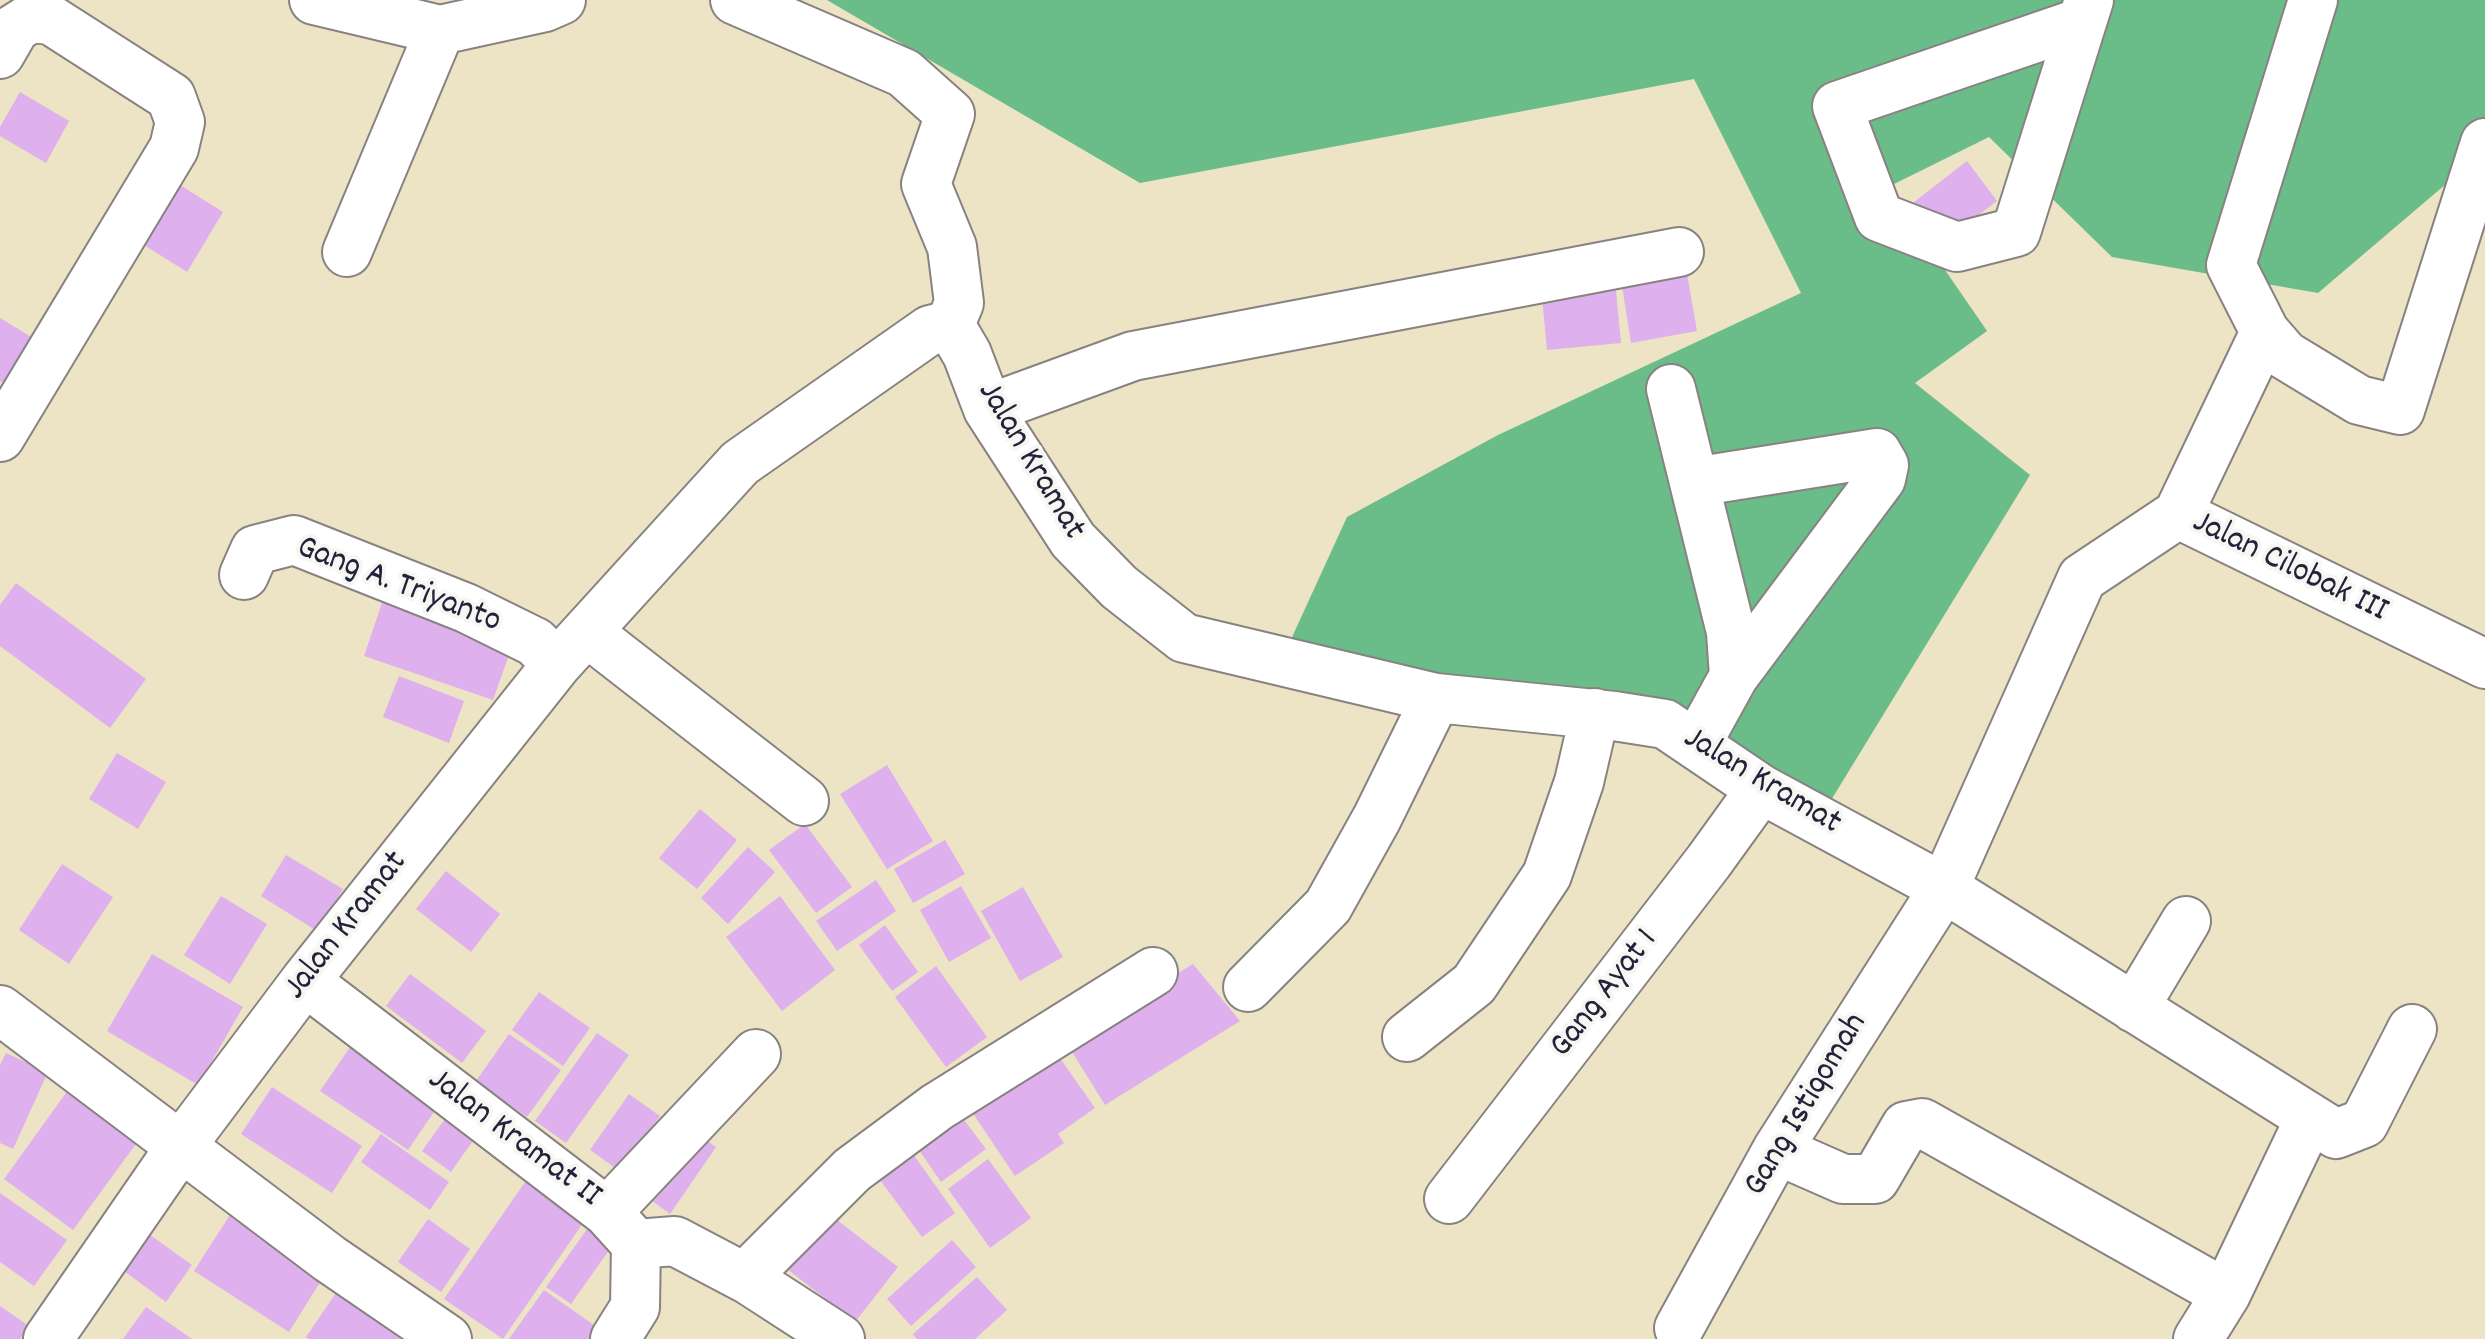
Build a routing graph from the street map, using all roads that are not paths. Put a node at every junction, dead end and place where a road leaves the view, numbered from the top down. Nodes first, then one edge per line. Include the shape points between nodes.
1 (314, 0) edge
2 (562, 0) edge
3 (735, 0) edge
4 (2313, 0) edge
5 (2086, 11) edge
6 (440, 30) junction
7 (0, 54) edge
8 (2485, 144) edge
9 (347, 252) dead end
10 (1679, 252) dead end
11 (950, 325) junction
12 (2265, 332) junction
13 (1671, 388) dead end
14 (988, 408) junction
15 (0, 436) edge
16 (1694, 482) junction
17 (2178, 514) junction
18 (244, 575) dead end
19 (572, 648) junction
20 (2485, 664) edge
21 (1734, 676) junction
22 (1436, 698) junction
23 (1595, 714) junction
24 (1697, 743) junction
25 (1761, 789) junction
26 (804, 801) dead end
27 (1944, 888) junction
28 (2186, 921) dead end
29 (1153, 972) dead end
30 (305, 981) junction
31 (1248, 987) dead end
32 (2134, 1008) junction
33 (0, 1010) edge
34 (2412, 1030) dead end
35 (1407, 1038) dead end
36 (756, 1054) dead end
37 (2310, 1118) junction
38 (181, 1146) junction
39 (1777, 1150) junction
40 (1449, 1199) dead end
41 (622, 1228) junction
42 (748, 1280) junction
43 (2226, 1294) junction
44 (1680, 1328) dead end
45 (48, 1339) edge
46 (447, 1339) edge
47 (615, 1339) edge
48 (840, 1339) edge
49 (2198, 1339) edge

1 - 6 street
2 - 6 street
3 - 11 street via 904,73 950,114 926,184 952,247 960,303
4 - 12 street via 2231,264
5 - 5 street via 2016,232 1957,247 1880,217 1836,106
6 - 9 street
7 - 15 street via 15,28 31,18 51,20 171,97 180,122 174,148
8 - 12 street via 2400,410 2359,400 2286,354
10 - 14 street via 1133,356
11 - 14 street, Jalan Kramat
11 - 19 street, Jalan Kramat via 930,330 740,463
12 - 17 street
13 - 16 street
14 - 22 street, Jalan Kramat via 1073,540 1118,587 1184,638
16 - 21 street via 1731,632
16 - 21 street via 1877,453 1884,465 1881,479
17 - 20 street, Jalan Cilobak III
17 - 27 street, Jalan Cilobak III via 2082,578
18 - 19 street, Gang A. Triyanto via 255,550 294,540 535,642
19 - 26 street
19 - 30 street, Jalan Kramat
21 - 24 street
22 - 23 street, Jalan Kramat
22 - 31 street via 1328,906
23 - 24 street, Jalan Kramat via 1665,724
23 - 35 street via 1547,875 1474,984
24 - 25 street, Jalan Kramat
25 - 27 street, Jalan Kramat
25 - 40 street, Gang Ayat 1
27 - 32 street, Jalan Kramat
27 - 39 street, Gang Istiqomah
28 - 32 street
29 - 42 street via 937,1106 866,1160
30 - 38 street, Jalan Kramat
30 - 41 street, Jalan Kramat II
32 - 37 street, Jalan Kramat
33 - 38 street
34 - 37 street, Jalan Kramat via 2364,1124 2336,1134
36 - 41 street
37 - 43 street
38 - 45 street, Jalan Kramat
38 - 46 street
39 - 43 street via 1843,1180 1875,1179 1906,1126 1922,1123
39 - 44 street, Gang Istiqomah
41 - 42 street via 675,1241
41 - 47 street via 634,1307
42 - 48 street
43 - 49 street

